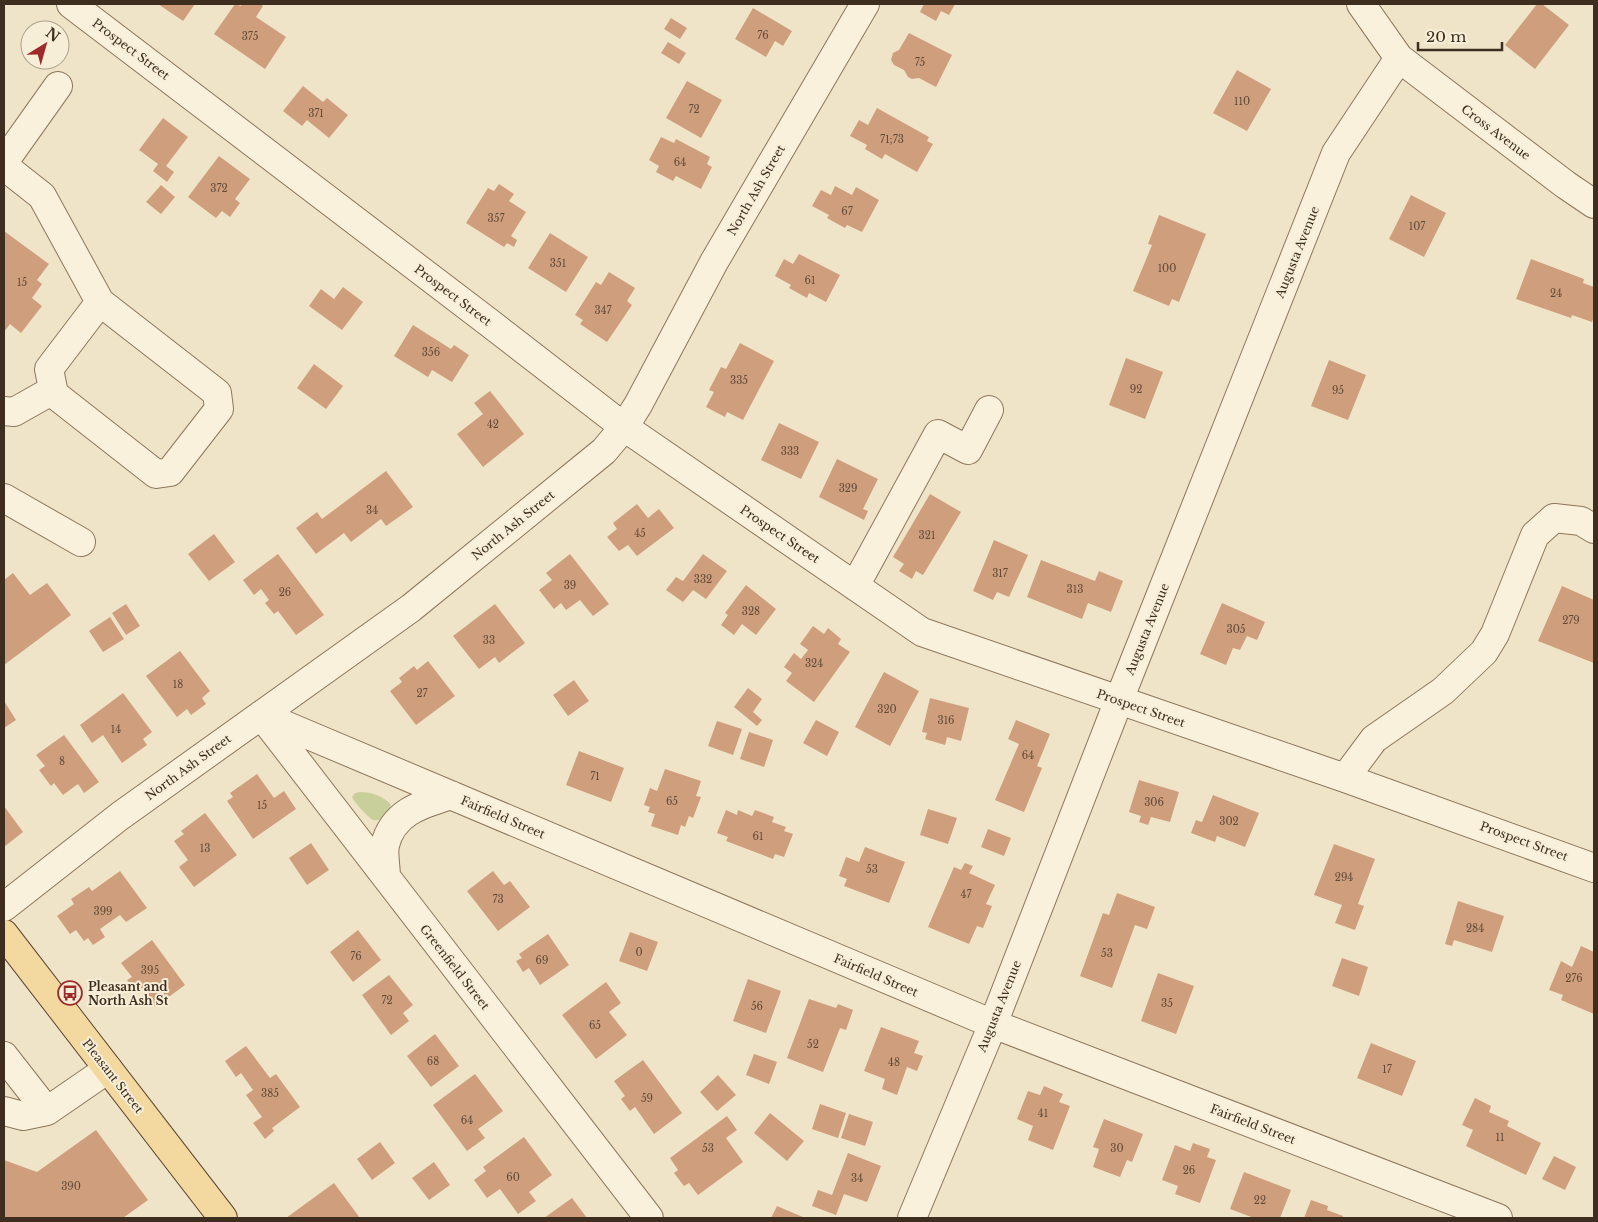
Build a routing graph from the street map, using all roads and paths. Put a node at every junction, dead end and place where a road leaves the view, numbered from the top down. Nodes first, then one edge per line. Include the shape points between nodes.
1 (71, 4) edge
2 (864, 4) edge
3 (1361, 4) edge
4 (1399, 58) junction
5 (58, 86) dead end
6 (4, 162) edge
7 (4, 166) edge
8 (1594, 204) edge
9 (100, 302) junction
10 (53, 390) junction
11 (989, 410) dead end
12 (4, 411) edge
13 (624, 427) junction
14 (4, 498) edge
15 (1594, 529) edge
16 (81, 542) dead end
17 (856, 586) junction
18 (1119, 700) junction
19 (261, 715) junction
20 (1345, 778) junction
21 (451, 795) junction
22 (1594, 868) edge
23 (386, 877) junction
24 (4, 907) edge
25 (4, 934) edge
26 (993, 1024) junction
27 (4, 1056) edge
28 (108, 1069) junction
29 (4, 1110) edge
30 (47, 1110) junction
31 (223, 1218) edge
32 (649, 1218) edge
33 (912, 1218) edge
34 (1498, 1218) edge

1 - 13 street, Prospect Street
2 - 13 street, North Ash Street via 714,262
3 - 4 street, Cross Avenue
4 - 8 street, Cross Avenue
4 - 18 street, Augusta Avenue via 1336,153
5 - 6 street
7 - 9 street via 42,196
9 - 10 street via 49,369
9 - 10 street via 217,393 219,409 170,472 156,474
10 - 12 street via 14,412
11 - 17 street via 968,450 938,434
13 - 17 street, Prospect Street
13 - 19 street, North Ash Street via 604,451 411,608
14 - 16 street
15 - 20 street via 1581,521 1554,518 1535,535 1495,634 1484,652 1443,691 1374,739
17 - 18 street, Prospect Street via 922,632
18 - 20 street, Prospect Street
18 - 26 street, Augusta Avenue
19 - 21 street, Fairfield Street
19 - 23 street, Greenfield Street
19 - 24 street, North Ash Street via 120,816
20 - 22 street, Prospect Street
21 - 23 street via 408,811 395,824 385,846
21 - 26 street, Fairfield Street
23 - 32 street, Greenfield Street
25 - 28 main road, Pleasant Street
26 - 33 street, Augusta Avenue
26 - 34 street, Fairfield Street
27 - 30 street
28 - 30 street
28 - 31 main road, Pleasant Street
29 - 30 street via 23,1116

